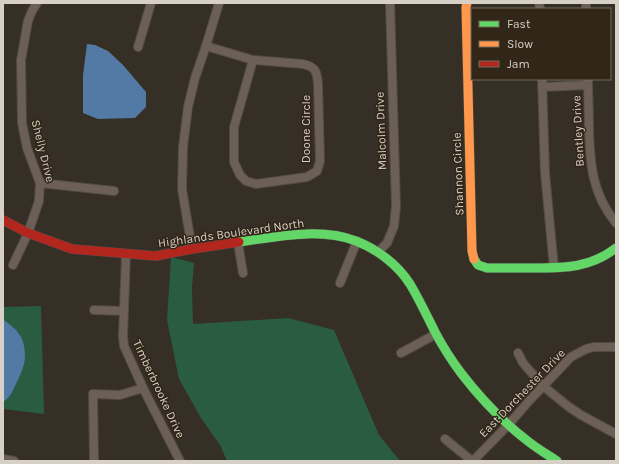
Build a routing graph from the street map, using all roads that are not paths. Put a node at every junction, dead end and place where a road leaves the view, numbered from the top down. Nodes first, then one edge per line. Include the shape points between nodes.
1 (37, 3) edge
2 (151, 3) edge
3 (219, 3) edge
4 (390, 3) edge
5 (467, 3) edge
6 (206, 46) junction
7 (138, 47) dead end
8 (253, 60) junction
9 (588, 82) edge
10 (542, 83) edge
11 (40, 183) junction
12 (114, 191) dead end
13 (3, 220) edge
14 (616, 223) edge
15 (28, 233) junction
16 (356, 241) junction
17 (238, 243) junction
18 (616, 248) edge
19 (192, 249) junction
20 (378, 252) junction
21 (126, 254) junction
22 (13, 265) dead end
23 (554, 268) junction
24 (243, 273) dead end
25 (340, 283) dead end
26 (94, 310) dead end
27 (124, 311) junction
28 (436, 334) junction
29 (616, 347) edge
30 (401, 353) dead end
31 (518, 353) dead end
32 (543, 386) junction
33 (143, 388) junction
34 (509, 424) junction
35 (616, 434) edge
36 (445, 439) dead end
37 (3, 459) edge
38 (14, 461) edge
39 (94, 461) edge
40 (180, 461) edge
41 (472, 461) edge
42 (557, 461) edge

1 - 11 street, Shelly Drive via 28,21 21,60 22,123 27,148
2 - 7 street
3 - 6 street
4 - 20 street, Malcolm Drive via 396,206 394,226 387,243
5 - 23 street, Shannon Circle via 474,260 478,265 487,268
6 - 8 street, Doone Circle
6 - 19 street via 188,107 183,146 182,188
8 - 8 street, Doone Circle via 303,64 315,70 318,84 320,161 317,171 307,177 256,184 246,181 240,175 234,162 234,127
9 - 10 street
9 - 14 street, Bentley Drive via 592,172 603,204
10 - 23 street via 545,173
11 - 12 street
11 - 15 street, Shelly Drive via 40,201
13 - 15 street, Highlands Boulevard North
15 - 21 street, Highlands Boulevard North via 72,249
15 - 22 street, Shelly Drive
16 - 17 street, Highlands Boulevard North via 340,236 310,234
16 - 20 street, Highlands Boulevard North
16 - 25 street
17 - 19 street, Highlands Boulevard North
17 - 24 street
18 - 23 street, Shannon Circle via 587,264
19 - 21 street, Highlands Boulevard North via 156,256
20 - 28 street, Highlands Boulevard North via 409,283
21 - 27 street, Timberbrooke Drive
26 - 27 street
27 - 33 street, Timberbrooke Drive via 124,346
28 - 30 street
28 - 34 street, Highlands Boulevard North via 477,393
29 - 32 street, East Dorchester Drive via 586,349 570,358
31 - 32 street via 522,363
32 - 34 street, East Dorchester Drive
32 - 35 street via 575,411
33 - 39 street via 120,395 93,394
33 - 40 street, Timberbrooke Drive
34 - 41 street, East Dorchester Drive
34 - 42 street, Highlands Boulevard North via 529,442
36 - 41 street
37 - 38 street

